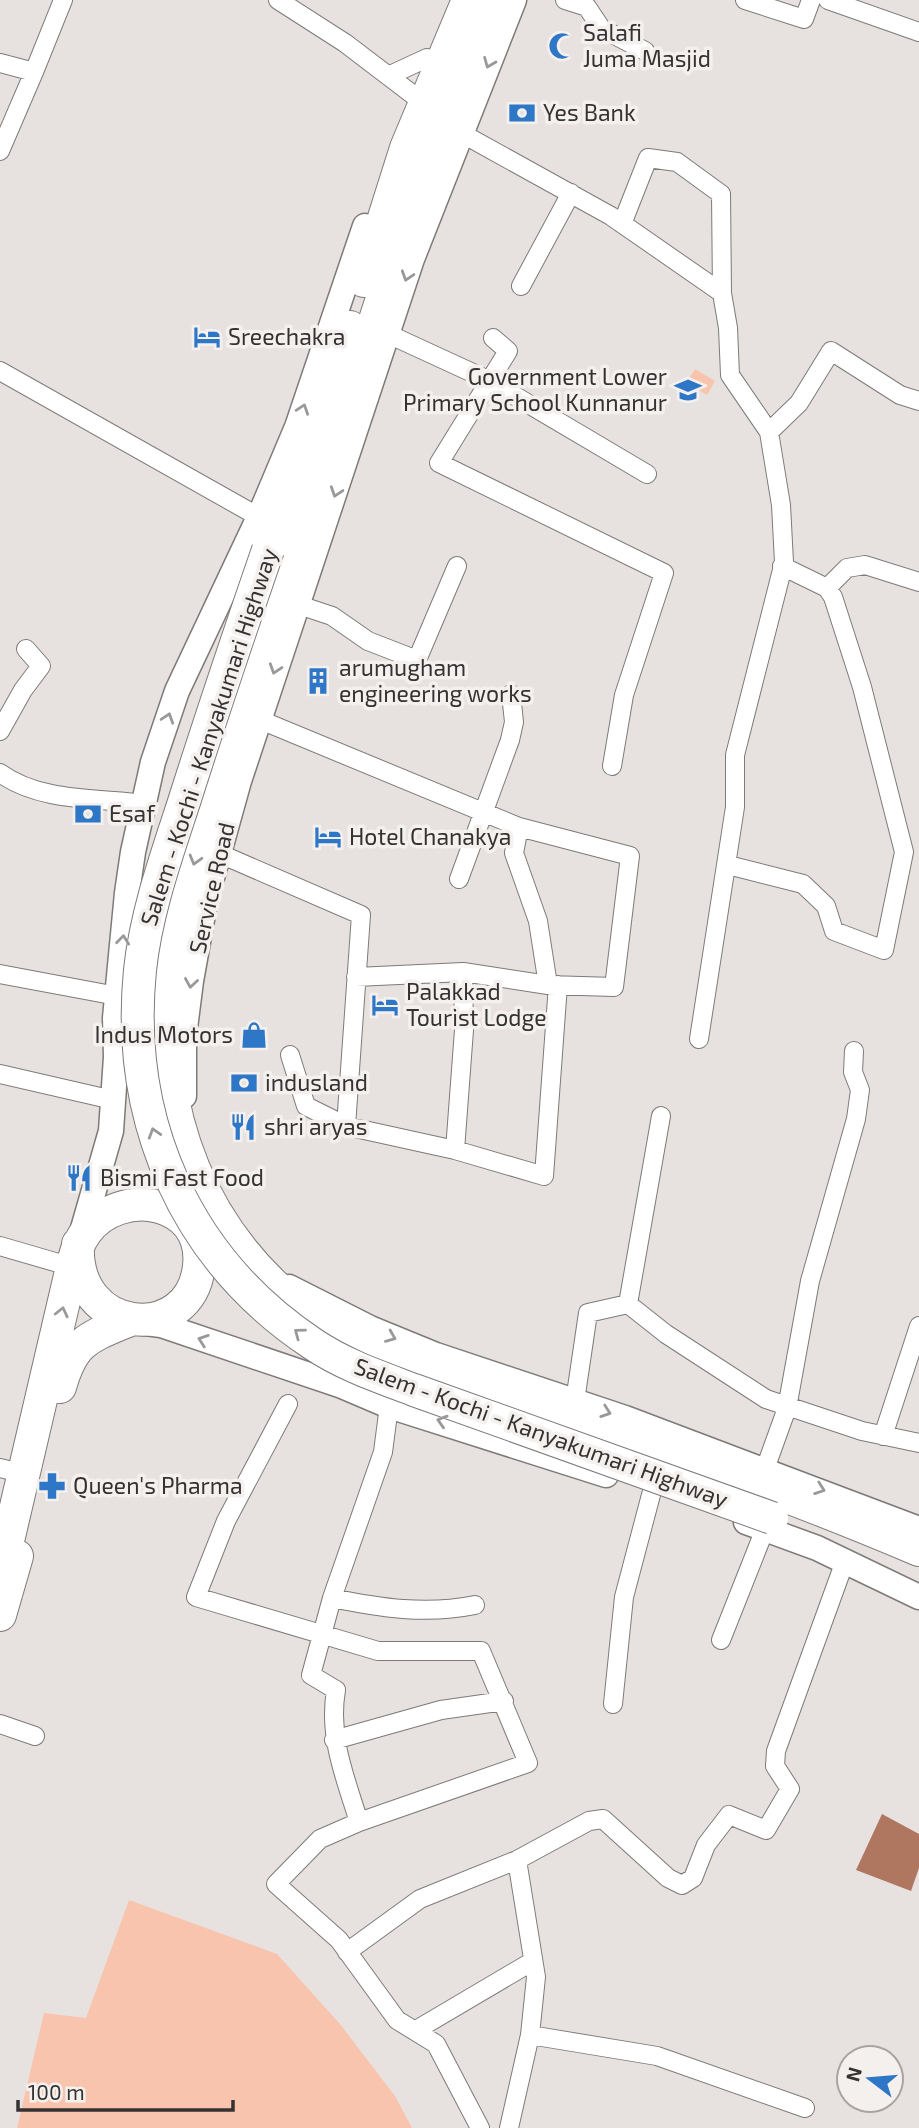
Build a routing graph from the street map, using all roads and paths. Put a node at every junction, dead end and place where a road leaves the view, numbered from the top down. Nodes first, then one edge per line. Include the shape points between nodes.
1 (63, 0) edge
2 (278, 0) edge
3 (452, 0) edge
4 (468, 0) edge
5 (494, 0) edge
6 (514, 0) edge
7 (565, 0) edge
8 (745, 0) edge
9 (811, 0) edge
10 (828, 0) edge
11 (919, 32) edge
12 (645, 51) dead end
13 (427, 58) junction
14 (0, 63) edge
15 (34, 72) junction
16 (388, 76) junction
17 (412, 94) junction
18 (461, 133) junction
19 (1, 149) edge
20 (570, 193) junction
21 (622, 224) junction
22 (520, 286) dead end
23 (722, 293) junction
24 (388, 334) junction
25 (493, 338) dead end
26 (0, 371) edge
27 (488, 380) junction
28 (919, 401) edge
29 (769, 432) junction
30 (647, 474) dead end
31 (259, 517) junction
32 (457, 566) dead end
33 (782, 566) junction
34 (919, 582) edge
35 (827, 588) junction
36 (296, 604) junction
37 (26, 649) dead end
38 (511, 694) dead end
39 (258, 719) junction
40 (0, 731) edge
41 (612, 766) dead end
42 (0, 773) edge
43 (145, 804) junction
44 (485, 811) junction
45 (519, 827) junction
46 (218, 853) junction
47 (727, 865) junction
48 (459, 879) dead end
49 (463, 972) junction
50 (0, 974) edge
51 (356, 977) junction
52 (553, 985) junction
53 (117, 996) junction
54 (699, 1039) dead end
55 (854, 1051) dead end
56 (290, 1055) dead end
57 (0, 1074) edge
58 (113, 1100) junction
59 (660, 1116) dead end
60 (346, 1126) junction
61 (456, 1150) junction
62 (197, 1180) junction
63 (222, 1223) junction
64 (191, 1230) junction
65 (0, 1246) edge
66 (75, 1255) junction
67 (264, 1275) junction
68 (628, 1304) junction
69 (130, 1320) junction
70 (919, 1326) edge
71 (575, 1401) junction
72 (288, 1404) dead end
73 (390, 1406) junction
74 (787, 1408) junction
75 (883, 1436) junction
76 (919, 1443) edge
77 (765, 1469) junction
78 (21, 1471) edge
79 (652, 1491) junction
80 (765, 1529) junction
81 (919, 1529) edge
82 (919, 1550) edge
83 (845, 1561) junction
84 (919, 1574) edge
85 (0, 1575) edge
86 (919, 1597) edge
87 (332, 1598) junction
88 (475, 1605) dead end
89 (0, 1615) edge
90 (323, 1636) junction
91 (721, 1640) dead end
92 (504, 1701) junction
93 (613, 1704) dead end
94 (0, 1724) edge
95 (35, 1736) dead end
96 (334, 1740) junction
97 (359, 1822) junction
98 (517, 1860) junction
99 (347, 1952) junction
100 (533, 1961) junction
101 (416, 2030) junction
102 (530, 2035) junction
103 (805, 2108) dead end
104 (480, 2128) edge
105 (509, 2128) edge

1 - 15 street
2 - 16 street
3 - 13 street
84 -> 4 highway, Salem - Kochi - Kanyakumari Highway, bridge via 818,1531 357,1368 314,1345 223,1263 165,1169 149,1117 139,1068 137,1015 140,968 153,901 268,550 318,421 406,148
5 -> 62 highway, Salem - Kochi - Kanyakumari Highway via 413,202 291,557 193,863 169,994 167,1065 179,1129
6 -> 18 street, Service Road
7 - 12 street via 587,7 601,28
8 - 9 street via 804,19
10 - 11 street
13 - 16 street
13 - 17 street
14 - 15 street
15 - 19 street
16 - 17 street
31 -> 17 street via 297,426
18 - 20 street
18 -> 24 street, Service Road
20 - 21 street
20 - 22 street
21 - 23 street
21 - 23 street via 648,158 677,162 721,194
23 - 29 street via 730,375
24 - 27 street
24 -> 36 street, Service Road
25 - 27 street via 508,351
26 - 31 street
27 - 30 street
27 - 41 street via 439,463 664,573 624,695
28 - 29 street via 900,395 831,351 799,403
29 - 33 street via 781,505
43 -> 31 street via 153,762 177,691
32 - 36 street via 417,660 369,640 332,616
33 - 35 street
33 - 47 street via 735,755 735,807
34 - 35 street via 865,565 847,568
35 - 47 street via 862,687 904,852 884,950 834,931 826,906 803,884
36 -> 39 street, Service Road
37 - 40 street via 41,666
38 - 44 street via 514,722 510,740
39 - 44 street
39 - 46 street, Service Road
42 - 43 street via 44,794
53 -> 43 street via 133,852
44 - 45 street
44 - 48 street
45 - 52 street via 514,853 538,921
45 - 52 street via 630,856 614,987
46 - 51 street via 361,915
46 -> 62 street, Service Road via 184,1036 183,1089
47 - 54 street
49 - 51 street
49 - 52 street
49 - 61 street
50 - 53 street
51 - 60 street
52 - 61 street via 544,1176
53 - 58 street
55 - 74 street via 853,1072 860,1090 856,1119 810,1281
56 - 60 street via 306,1106
57 - 58 street
58 - 66 street via 111,1131
59 - 68 street
60 - 61 street
62 - 63 highway, Salem - Kochi - Kanyakumari Highway
63 - 64 highway
63 - 67 highway, Salem - Kochi - Kanyakumari Highway
64 - 66 highway via 174,1212 153,1204 133,1204 95,1222
64 - 69 highway via 199,1265 195,1282 170,1312 153,1320
65 - 66 street
66 - 69 highway via 90,1291 114,1315
78 -> 66 highway
67 -> 71 street via 414,1346
67 - 82 highway, Salem - Kochi - Kanyakumari Highway via 326,1327 386,1360 699,1462
68 - 71 street via 588,1313
68 - 74 street via 666,1334
73 -> 69 street via 161,1325
69 - 78 highway via 79,1345
70 - 75 street
71 -> 77 street
72 - 90 street via 226,1521 196,1597
79 -> 73 street
73 - 87 street via 383,1452
74 - 75 street
74 - 77 street
75 - 76 street
77 -> 81 street
78 - 85 highway
78 - 89 highway
79 - 80 street
79 - 93 street via 624,1597
80 - 83 street
80 - 91 street
83 - 86 street
83 - 98 street via 776,1751 775,1766 790,1789 766,1830 729,1815 706,1845 693,1878 682,1885 668,1878 603,1819 589,1821
87 - 88 street via 383,1609 447,1611
87 - 90 street
90 - 92 street via 378,1651 481,1651
90 - 96 street via 311,1675 337,1689 332,1714
92 - 96 street via 441,1710
92 - 97 street via 528,1763
94 - 95 street
96 - 97 street
97 - 99 street via 320,1839 276,1884 315,1916
98 - 99 street via 420,1899
98 - 100 street
99 - 101 street via 397,2020
100 - 101 street
100 - 102 street via 536,1977
101 - 104 street via 436,2044
102 - 103 street via 657,2056
102 - 105 street

